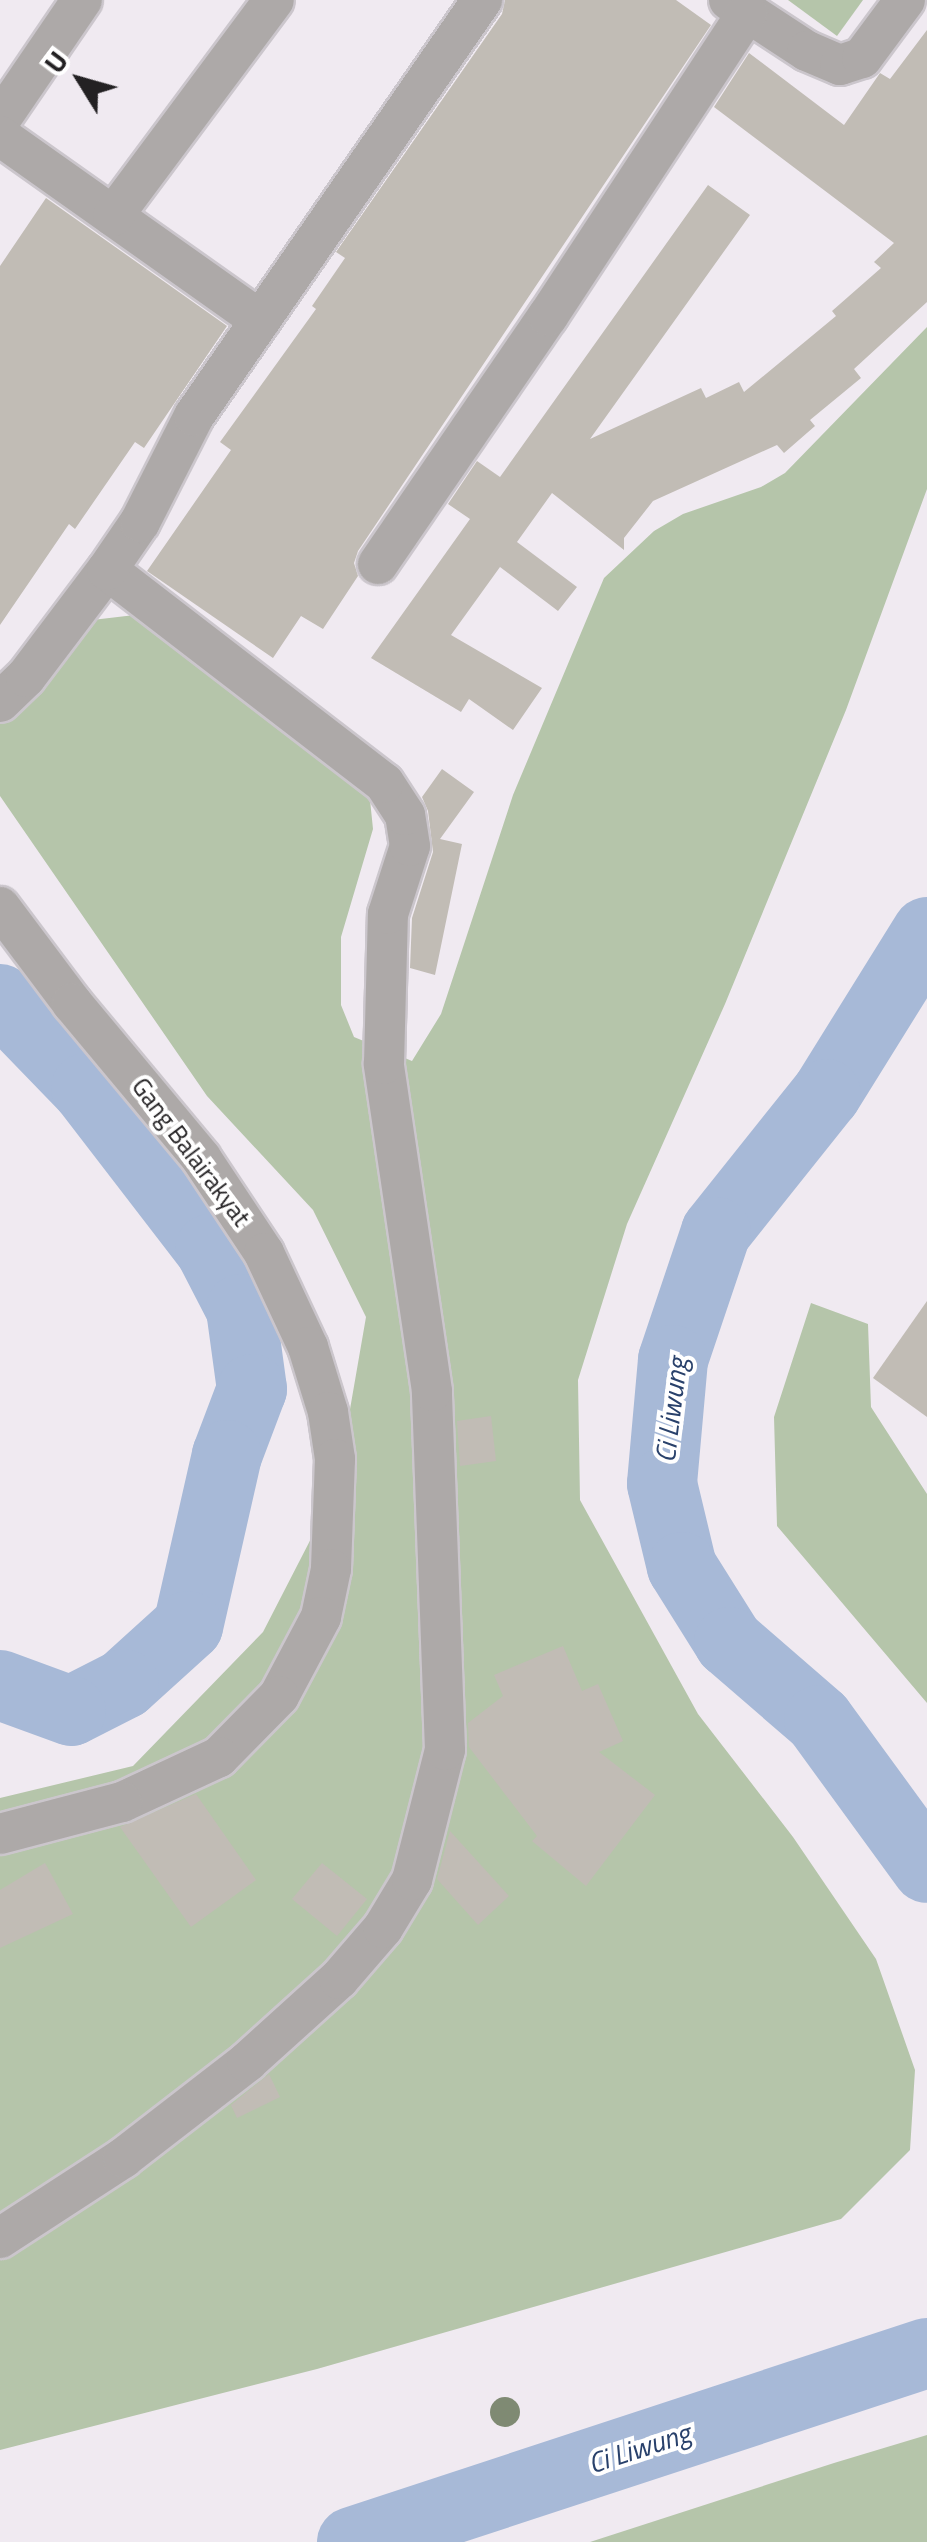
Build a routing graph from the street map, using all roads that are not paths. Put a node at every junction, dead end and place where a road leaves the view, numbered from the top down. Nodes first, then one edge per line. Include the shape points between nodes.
1 (82, 0) edge
2 (274, 0) edge
3 (482, 0) edge
4 (906, 0) edge
5 (738, 6) edge
6 (0, 120) edge
7 (0, 136) edge
8 (114, 216) junction
9 (260, 320) junction
10 (378, 564) dead end
11 (107, 570) junction
12 (0, 702) edge
13 (0, 907) edge
14 (0, 1834) edge
15 (0, 2238) edge

1 - 6 street
2 - 8 street
3 - 9 street
4 - 5 street via 862,58 840,64 807,51
5 - 10 street via 548,316
7 - 8 street
8 - 9 street
9 - 11 street via 194,416 140,522
11 - 12 street
11 - 15 street via 384,783 405,815 410,846 388,914 384,1064 432,1392 445,1750 412,1880 384,1928 338,1979 247,2062 122,2158
13 - 14 street, Gang Balairakyat via 202,1158 264,1252 308,1348 335,1459 331,1568 321,1617 267,1710 220,1757 122,1802

